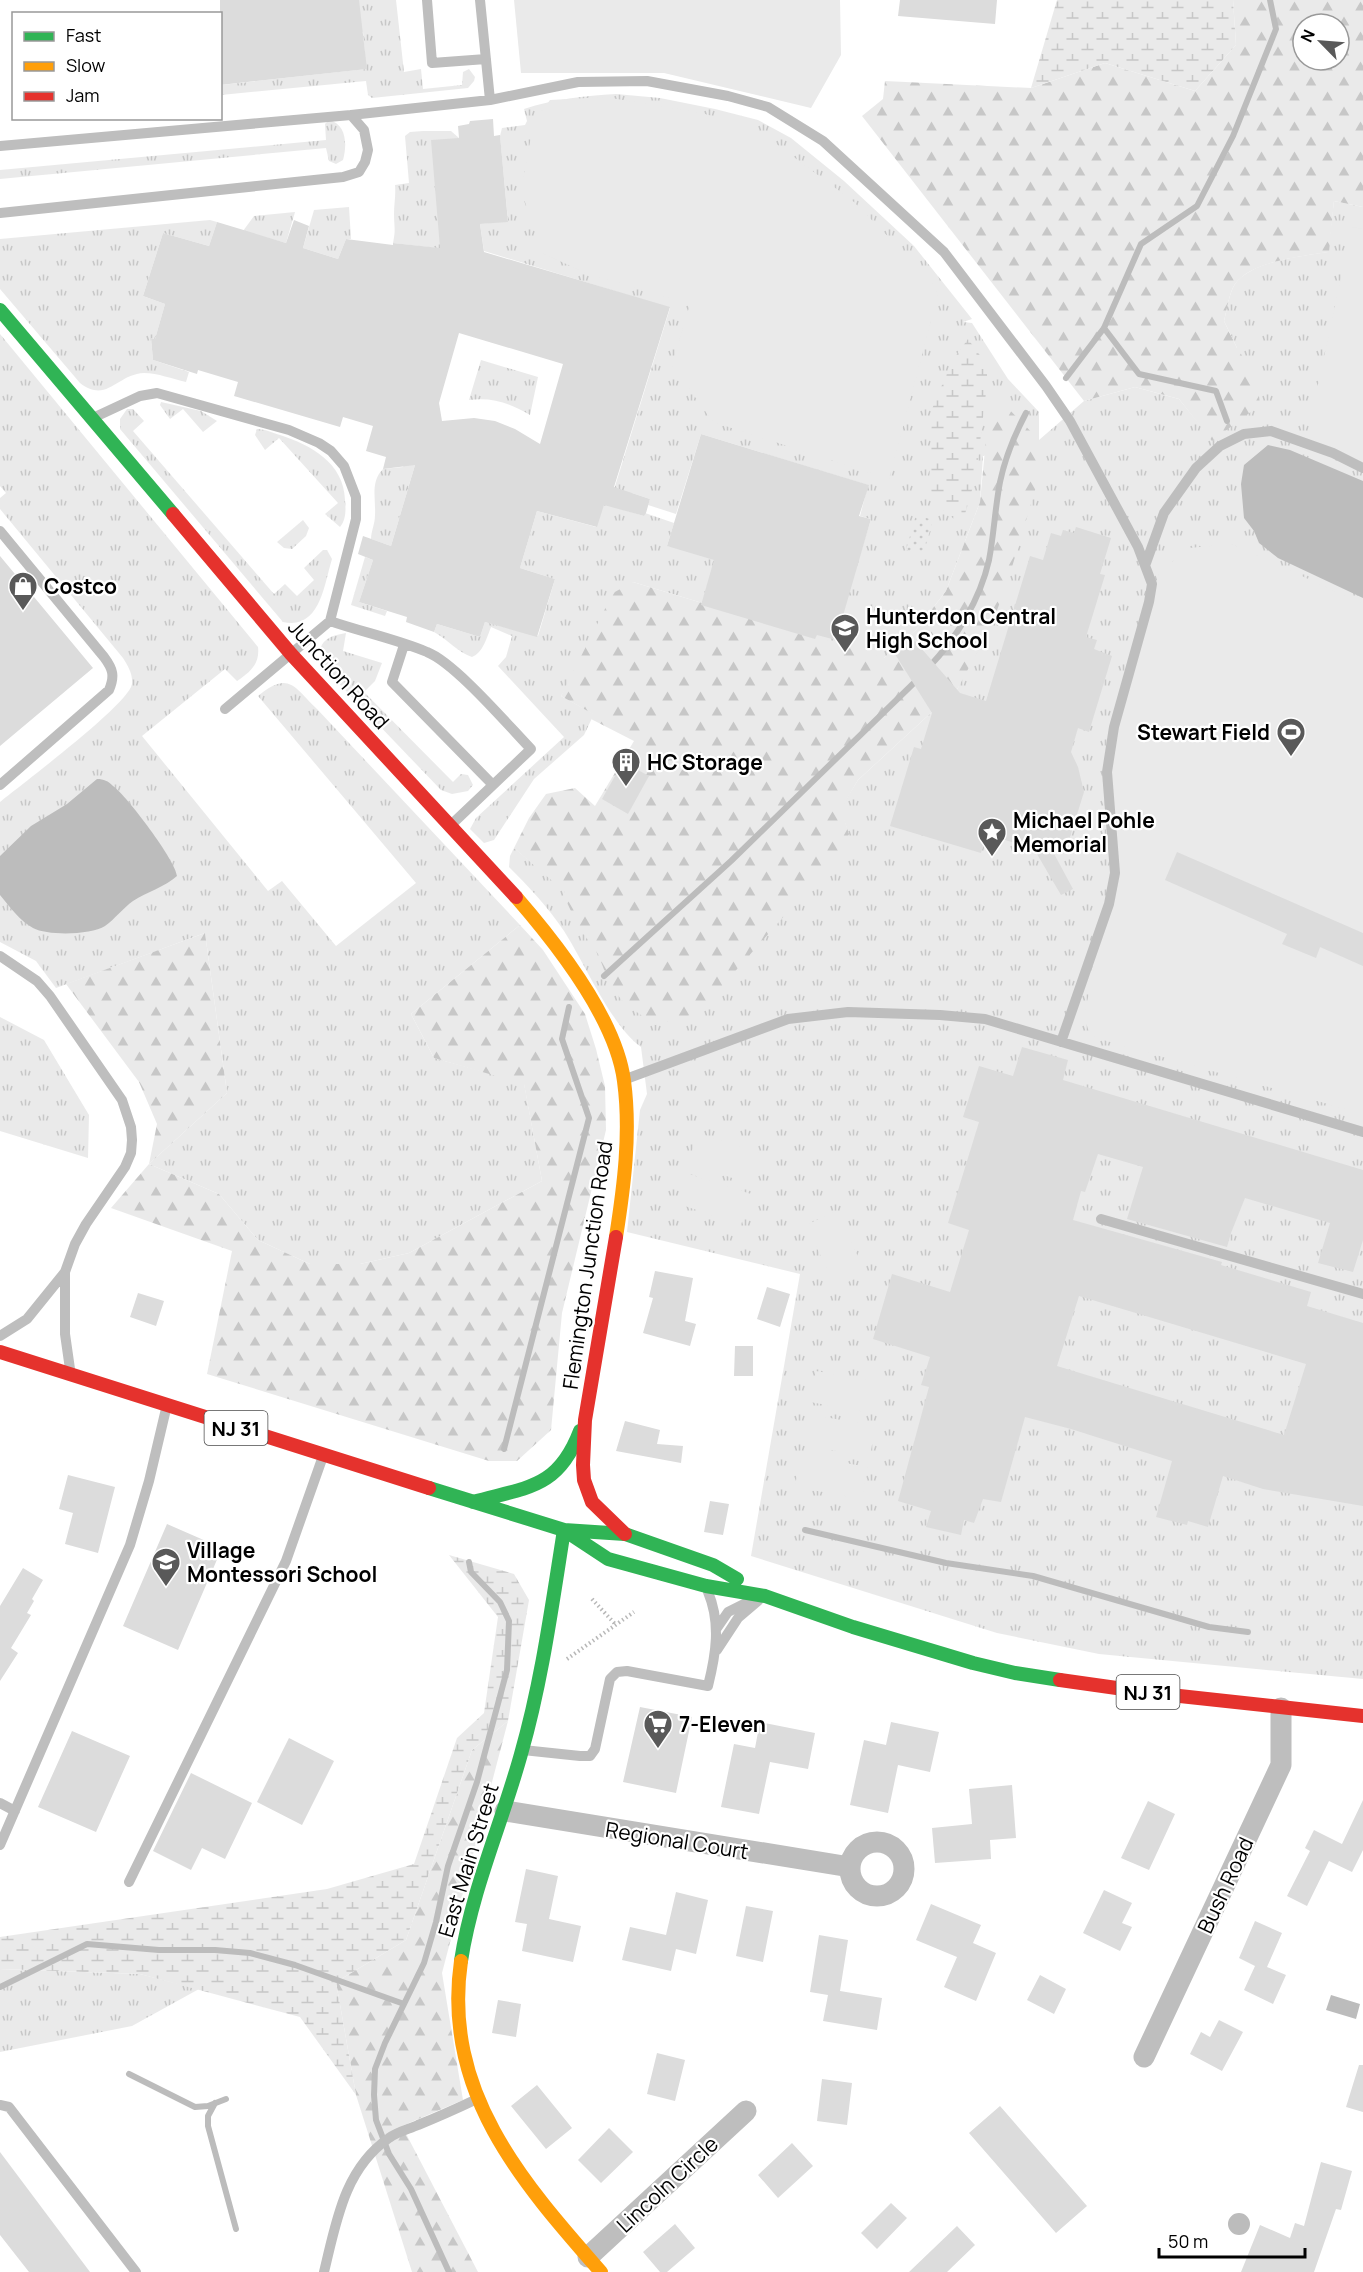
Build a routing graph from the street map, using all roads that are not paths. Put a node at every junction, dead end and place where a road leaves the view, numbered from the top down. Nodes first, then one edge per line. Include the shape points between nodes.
1 (427, 0) edge
2 (480, 0) edge
3 (486, 59) junction
4 (490, 100) junction
5 (351, 115) junction
6 (0, 146) edge
7 (0, 213) edge
8 (0, 310) edge
9 (92, 419) junction
10 (1363, 468) edge
11 (0, 531) edge
12 (1146, 563) junction
13 (330, 621) junction
14 (404, 645) junction
15 (291, 654) junction
16 (225, 709) dead end
17 (0, 785) edge
18 (493, 785) junction
19 (450, 826) junction
20 (0, 956) edge
21 (1061, 1042) junction
22 (624, 1080) junction
23 (1363, 1132) edge
24 (1101, 1219) dead end
25 (65, 1272) junction
26 (1363, 1294) edge
27 (0, 1336) edge
28 (0, 1352) edge
29 (71, 1375) junction
30 (166, 1406) junction
31 (585, 1420) junction
32 (323, 1456) junction
33 (473, 1502) junction
34 (564, 1530) junction
35 (625, 1534) junction
36 (706, 1586) junction
37 (765, 1596) junction
38 (717, 1628) junction
39 (716, 1653) junction
40 (1281, 1708) junction
41 (1363, 1716) edge
42 (523, 1750) junction
43 (0, 1803) edge
44 (15, 1811) junction
45 (505, 1811) junction
46 (0, 1845) edge
47 (850, 1867) dead end
48 (129, 1882) dead end
49 (1144, 2057) dead end
50 (477, 2098) junction
51 (0, 2105) edge
52 (746, 2111) dead end
53 (594, 2265) edge
54 (136, 2272) edge
55 (324, 2272) edge

1 - 3 lane via 432,63
2 - 3 lane
3 - 4 lane
4 - 5 lane
4 - 12 lane via 578,82 647,81 768,107 823,141 944,252 1070,421
5 - 6 lane
5 - 7 lane via 364,130 368,150 359,172 343,177
8 - 9 main road, Junction Road
9 - 13 lane via 140,396 157,393 289,430 331,451 350,478 356,497 356,519
9 - 15 main road, Junction Road
10 - 12 lane via 1271,431 1244,434 1220,446 1196,468 1164,513
11 - 17 lane via 104,657 114,678 109,690
12 - 21 lane via 1152,584 1149,602 1114,727 1107,772 1115,873 1109,904
13 - 14 lane
13 - 15 lane
14 - 18 lane via 392,682
14 - 18 lane via 428,652 444,663 531,748
15 - 16 lane
15 - 19 main road, Junction Road
18 - 19 lane
19 - 22 main road, Junction Road via 549,935 573,969 606,1026
20 - 25 lane via 37,981 50,996 122,1100 131,1127 131,1153 125,1167 86,1224
21 - 22 lane via 985,1019 848,1012 788,1019
21 - 23 lane
22 - 31 main road, Flemington Junction Road via 627,1138 621,1205
24 - 26 lane
25 - 27 lane via 27,1319
25 - 29 lane via 65,1334
28 - 29 main road, NJ 31
29 - 30 main road, NJ 31
30 - 32 main road, NJ 31
30 - 44 lane via 130,1545
31 - 33 main road via 573,1450 551,1476
31 - 35 main road via 583,1465 587,1492 592,1502
32 - 33 main road, NJ 31
32 - 48 lane via 286,1561
33 - 34 main road, NJ 31
34 - 35 main road, NJ 31
34 - 36 main road, NJ 31 via 608,1558
34 - 42 main road, East Main Street via 547,1639
35 - 37 main road, NJ 31 via 713,1565
36 - 37 main road, NJ 31
36 - 38 lane
37 - 38 lane via 728,1612
37 - 39 lane via 738,1618
37 - 40 main road, NJ 31 via 973,1664
38 - 39 lane
39 - 42 lane via 708,1686 627,1671 612,1675 596,1749 590,1756
40 - 41 main road, NJ 31
40 - 49 street, Bush Road via 1281,1765
42 - 45 main road, East Main Street
43 - 44 lane
44 - 46 lane
45 - 47 street, Regional Court
45 - 50 main road, East Main Street via 470,1915 459,1982 458,2017
50 - 53 main road, East Main Street via 515,2163
50 - 55 lane via 389,2138 375,2150 347,2188
51 - 54 lane via 9,2107
52 - 53 street, Lincoln Circle

